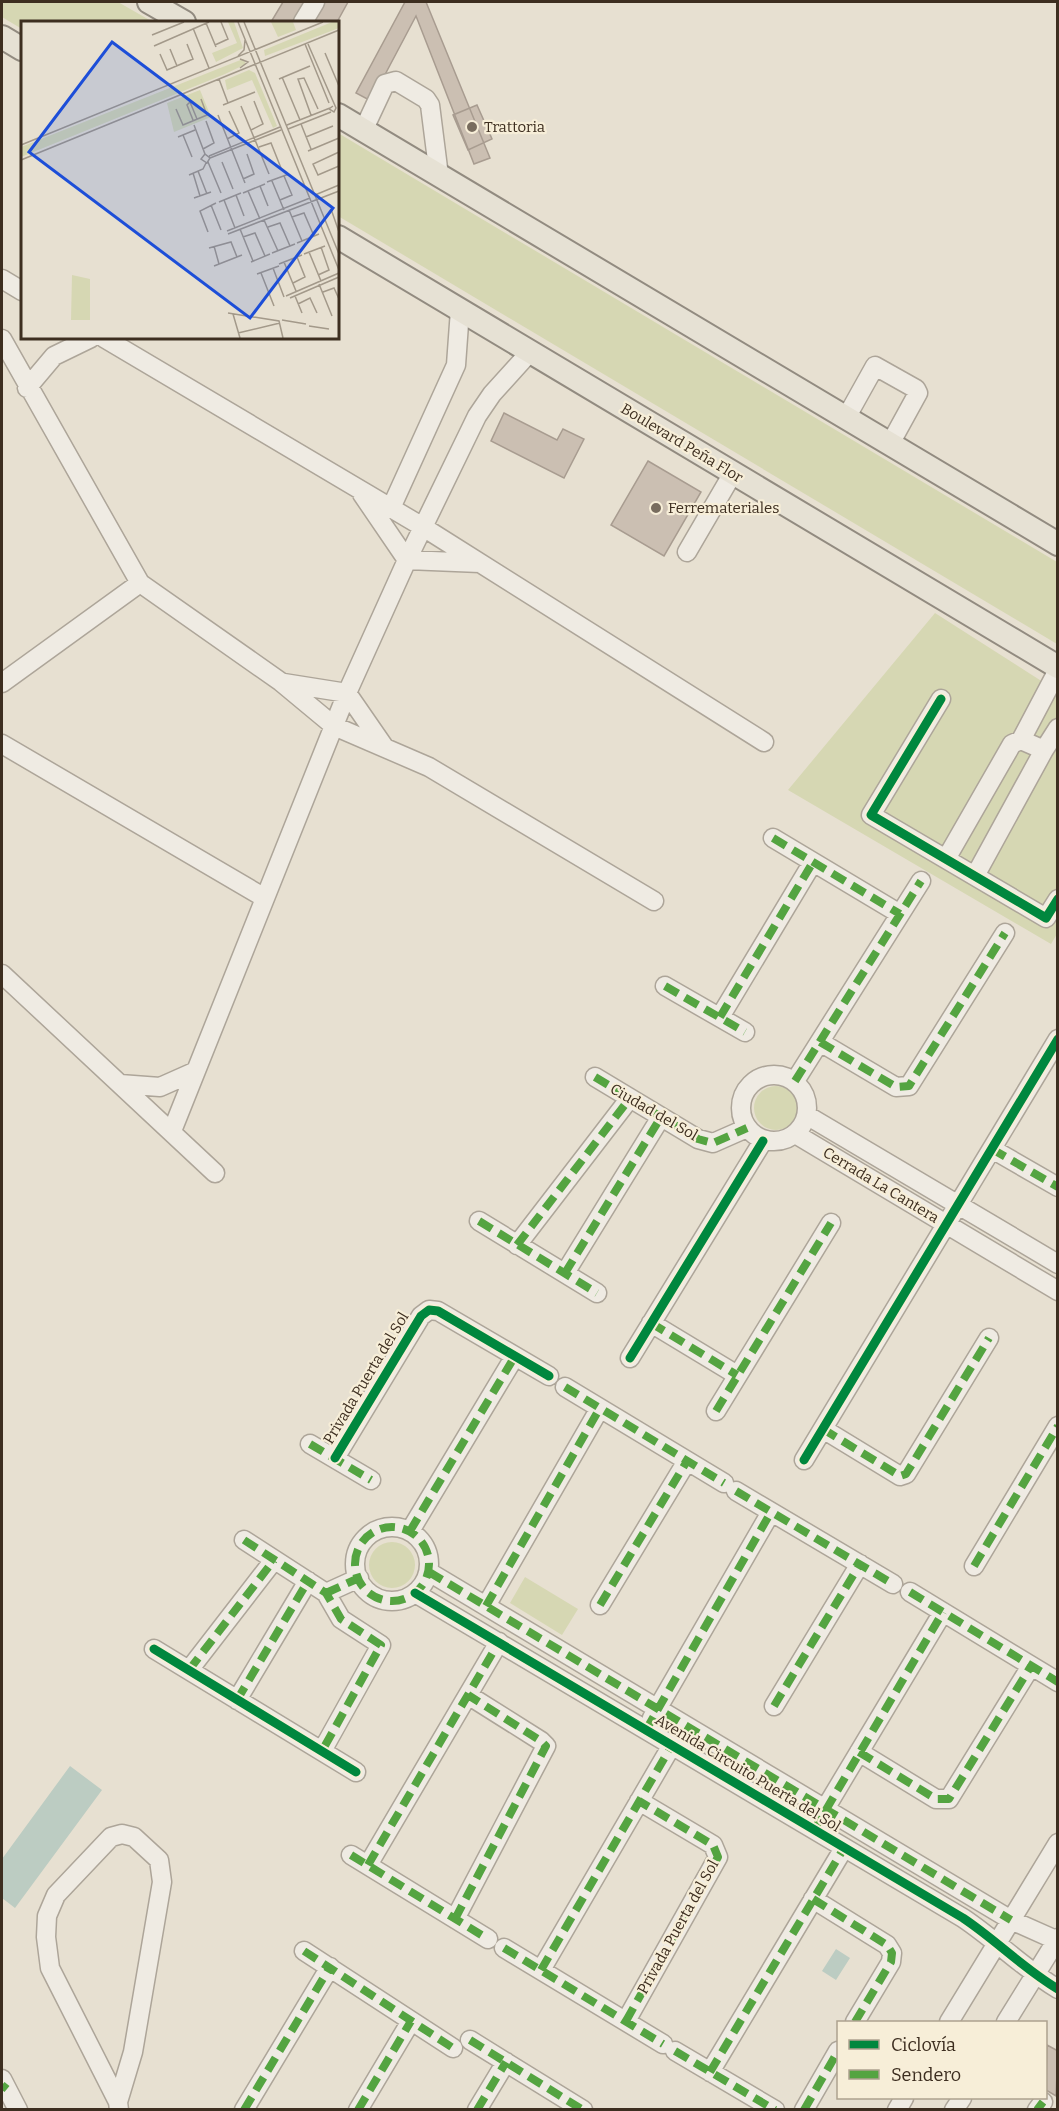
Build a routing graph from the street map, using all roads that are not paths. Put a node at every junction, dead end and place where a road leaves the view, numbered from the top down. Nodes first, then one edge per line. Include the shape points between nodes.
1 (149, 2) edge
2 (315, 2) edge
3 (182, 21) edge
4 (304, 21) edge
5 (2, 37) edge
6 (21, 48) edge
7 (339, 116) edge
8 (363, 131) junction
9 (440, 176) junction
10 (339, 238) edge
11 (2, 279) edge
12 (21, 290) edge
13 (460, 310) junction
14 (2, 339) edge
15 (89, 339) edge
16 (106, 339) edge
17 (530, 352) junction
18 (27, 387) junction
19 (846, 418) junction
20 (890, 444) junction
21 (734, 473) junction
22 (358, 488) junction
23 (391, 508) junction
24 (423, 527) junction
25 (1058, 543) edge
26 (687, 552) dead end
27 (407, 560) junction
28 (481, 563) junction
29 (140, 583) junction
30 (1058, 669) edge
31 (281, 682) junction
32 (2, 683) edge
33 (347, 693) junction
34 (941, 699) dead end
35 (334, 726) junction
36 (1058, 728) edge
37 (1021, 740) junction
38 (764, 742) dead end
39 (2, 744) edge
40 (385, 748) junction
41 (1044, 750) junction
42 (773, 838) dead end
43 (946, 859) junction
44 (813, 862) junction
45 (975, 876) junction
46 (921, 880) dead end
47 (265, 898) junction
48 (1058, 899) edge
49 (654, 900) dead end
50 (900, 914) junction
51 (1052, 922) edge
52 (1005, 933) dead end
53 (2, 974) edge
54 (665, 986) dead end
55 (720, 1017) junction
56 (745, 1032) dead end
57 (1058, 1039) edge
58 (820, 1042) junction
59 (196, 1071) junction
60 (595, 1077) dead end
61 (795, 1081) junction
62 (120, 1084) junction
63 (630, 1098) junction
64 (661, 1116) junction
65 (808, 1116) junction
66 (747, 1128) junction
67 (172, 1131) junction
68 (797, 1135) junction
69 (764, 1141) junction
70 (992, 1149) junction
71 (215, 1173) dead end
72 (1058, 1187) edge
73 (958, 1205) junction
74 (479, 1221) dead end
75 (831, 1223) dead end
76 (946, 1224) junction
77 (517, 1245) junction
78 (1058, 1264) edge
79 (565, 1274) junction
80 (1058, 1291) edge
81 (597, 1293) dead end
82 (651, 1323) junction
83 (990, 1338) dead end
84 (515, 1356) junction
85 (630, 1358) dead end
86 (737, 1375) junction
87 (549, 1376) dead end
88 (565, 1387) dead end
89 (600, 1408) junction
90 (716, 1411) dead end
91 (1058, 1425) edge
92 (823, 1429) junction
93 (310, 1444) dead end
94 (335, 1458) junction
95 (804, 1460) dead end
96 (687, 1461) junction
97 (371, 1480) dead end
98 (771, 1512) junction
99 (410, 1531) junction
100 (244, 1540) dead end
101 (274, 1560) junction
102 (860, 1564) junction
103 (974, 1566) dead end
104 (429, 1572) junction
105 (359, 1578) junction
106 (308, 1581) junction
107 (893, 1584) dead end
108 (910, 1592) dead end
109 (326, 1593) junction
110 (415, 1593) junction
111 (600, 1605) dead end
112 (486, 1606) junction
113 (944, 1612) junction
114 (499, 1642) junction
115 (154, 1649) dead end
116 (1031, 1666) junction
117 (189, 1670) junction
118 (1058, 1682) edge
119 (468, 1695) junction
120 (237, 1700) junction
121 (774, 1706) dead end
122 (657, 1709) junction
123 (646, 1730) junction
124 (672, 1745) junction
125 (322, 1751) junction
126 (859, 1752) junction
127 (356, 1772) dead end
128 (639, 1801) junction
129 (825, 1809) junction
130 (814, 1830) junction
131 (1058, 1843) edge
132 (844, 1848) junction
133 (351, 1855) dead end
134 (368, 1865) junction
135 (813, 1899) junction
136 (455, 1919) junction
137 (1011, 1920) junction
138 (1057, 1940) edge
139 (997, 1941) junction
140 (304, 1951) dead end
141 (330, 1967) junction
142 (541, 1970) junction
143 (1035, 1975) junction
144 (1058, 1989) edge
145 (411, 2021) junction
146 (626, 2021) junction
147 (856, 2021) edge
148 (950, 2021) edge
149 (1007, 2021) edge
150 (470, 2040) dead end
151 (453, 2048) dead end
152 (837, 2053) edge
153 (506, 2062) junction
154 (710, 2072) junction
155 (3, 2085) edge
156 (118, 2106) edge
157 (18, 2109) edge
158 (244, 2109) edge
159 (358, 2109) edge
160 (477, 2109) edge
161 (583, 2109) edge
162 (775, 2109) edge
163 (804, 2109) edge

1 - 3 main road
2 - 4 street
5 - 6 main road
7 - 8 main road
8 - 9 main road
8 - 9 street via 385,84 393,80 406,87 430,105
9 - 19 main road
10 - 13 main road, Boulevard Peña Flor
11 - 12 street
13 - 17 main road, Boulevard Peña Flor
13 - 23 street via 456,365
14 - 18 street
15 - 18 street via 54,356
16 - 22 street
17 - 21 main road, Boulevard Peña Flor
17 - 24 street via 477,416
18 - 29 street
19 - 20 main road
19 - 20 street via 875,366 916,389 918,393
20 - 25 main road
21 - 26 street
21 - 30 main road, Boulevard Peña Flor
22 - 23 street
22 - 27 street
23 - 24 street
24 - 27 street
24 - 28 street
27 - 28 street
27 - 33 street
28 - 38 street
29 - 31 street
29 - 32 street
30 - 37 street
31 - 33 street
31 - 35 street
33 - 35 street
33 - 40 street
34 - 43 street via 871,815
35 - 40 street
35 - 47 street
36 - 41 street
37 - 41 street
37 - 43 street via 1012,744
39 - 47 street
40 - 49 street via 429,766
41 - 45 street
42 - 44 street
43 - 45 street
44 - 50 street
44 - 55 street
45 - 51 street
46 - 50 street
47 - 59 street
48 - 51 street
50 - 58 street
52 - 58 street via 909,1086 896,1087
53 - 62 street
54 - 55 street
55 - 56 street
57 - 70 street
58 - 61 street
59 - 62 street via 160,1087
59 - 67 street
60 - 63 street, Ciudad del Sol
61 - 65 street via 807,1097
61 - 66 street via 781,1075 765,1076 751,1084 742,1097 741,1113
62 - 67 street
63 - 64 street, Ciudad del Sol
63 - 77 street
64 - 66 street, Ciudad del Sol via 698,1139 713,1143
64 - 79 street
65 - 68 street
65 - 73 street, Cerrada La Cantera
66 - 69 street
67 - 71 street
68 - 69 street via 781,1142
68 - 76 street, Cerrada La Cantera
69 - 82 street
70 - 72 street
70 - 73 street
73 - 76 street
73 - 78 street, Cerrada La Cantera
74 - 77 street
75 - 86 street
76 - 80 street, Cerrada La Cantera
76 - 92 street
77 - 79 street
79 - 81 street
82 - 85 street
82 - 86 street
83 - 92 street via 906,1474 900,1476
84 - 87 street, Privada Puerta del Sol
84 - 94 street, Privada Puerta del Sol via 438,1311 424,1312
84 - 99 street
86 - 90 street
88 - 89 street
89 - 96 street
89 - 112 street
91 - 103 street
92 - 95 street
93 - 94 street, Privada Puerta del Sol
94 - 97 street, Privada Puerta del Sol
96 - 98 street
96 - 111 street
98 - 102 street
98 - 122 street
99 - 104 street via 426,1548
99 - 105 street via 386,1527 365,1538 356,1560
100 - 101 street
101 - 106 street
101 - 117 street
102 - 107 street
102 - 121 street
104 - 110 street
104 - 112 street, Avenida Circuito Puerta del Sol
105 - 109 street
105 - 110 street via 370,1593 380,1598 392,1600
106 - 109 street
106 - 120 street
108 - 113 street
109 - 125 street via 341,1619 381,1645
110 - 114 street, Avenida Circuito Puerta del Sol
112 - 122 street, Avenida Circuito Puerta del Sol
113 - 116 street
113 - 126 street
114 - 119 street
114 - 123 street, Avenida Circuito Puerta del Sol
115 - 117 street
116 - 118 street
116 - 126 street via 949,1799 936,1799
117 - 120 street
119 - 134 street
119 - 136 street via 546,1746
120 - 125 street
122 - 123 street
122 - 129 street, Avenida Circuito Puerta del Sol
123 - 124 street, Avenida Circuito Puerta del Sol
124 - 128 street
124 - 130 street, Avenida Circuito Puerta del Sol
125 - 127 street
126 - 129 street
128 - 142 street
128 - 146 street, Privada Puerta del Sol via 713,1845 718,1857
129 - 130 street
129 - 137 street, Avenida Circuito Puerta del Sol
130 - 132 street, Avenida Circuito Puerta del Sol
131 - 137 street
132 - 135 street
132 - 139 street, Avenida Circuito Puerta del Sol
133 - 134 street
134 - 136 street
135 - 147 street via 887,1945 892,1953 891,1962
135 - 154 street
136 - 142 street
137 - 138 street, Avenida Circuito Puerta del Sol
137 - 139 street
138 - 143 street
139 - 143 street, Avenida Circuito Puerta del Sol
139 - 148 street
140 - 141 street
141 - 145 street
141 - 158 street
142 - 146 street
143 - 144 street, Avenida Circuito Puerta del Sol
143 - 149 street
145 - 151 street
145 - 159 street
146 - 154 street
150 - 153 street
152 - 163 street
153 - 160 street
153 - 161 street
154 - 162 street
155 - 157 street
156 - 156 street via 50,1968 46,1937 47,1916 56,1895 111,1838 122,1834 134,1837 159,1860 162,1882 133,2052

